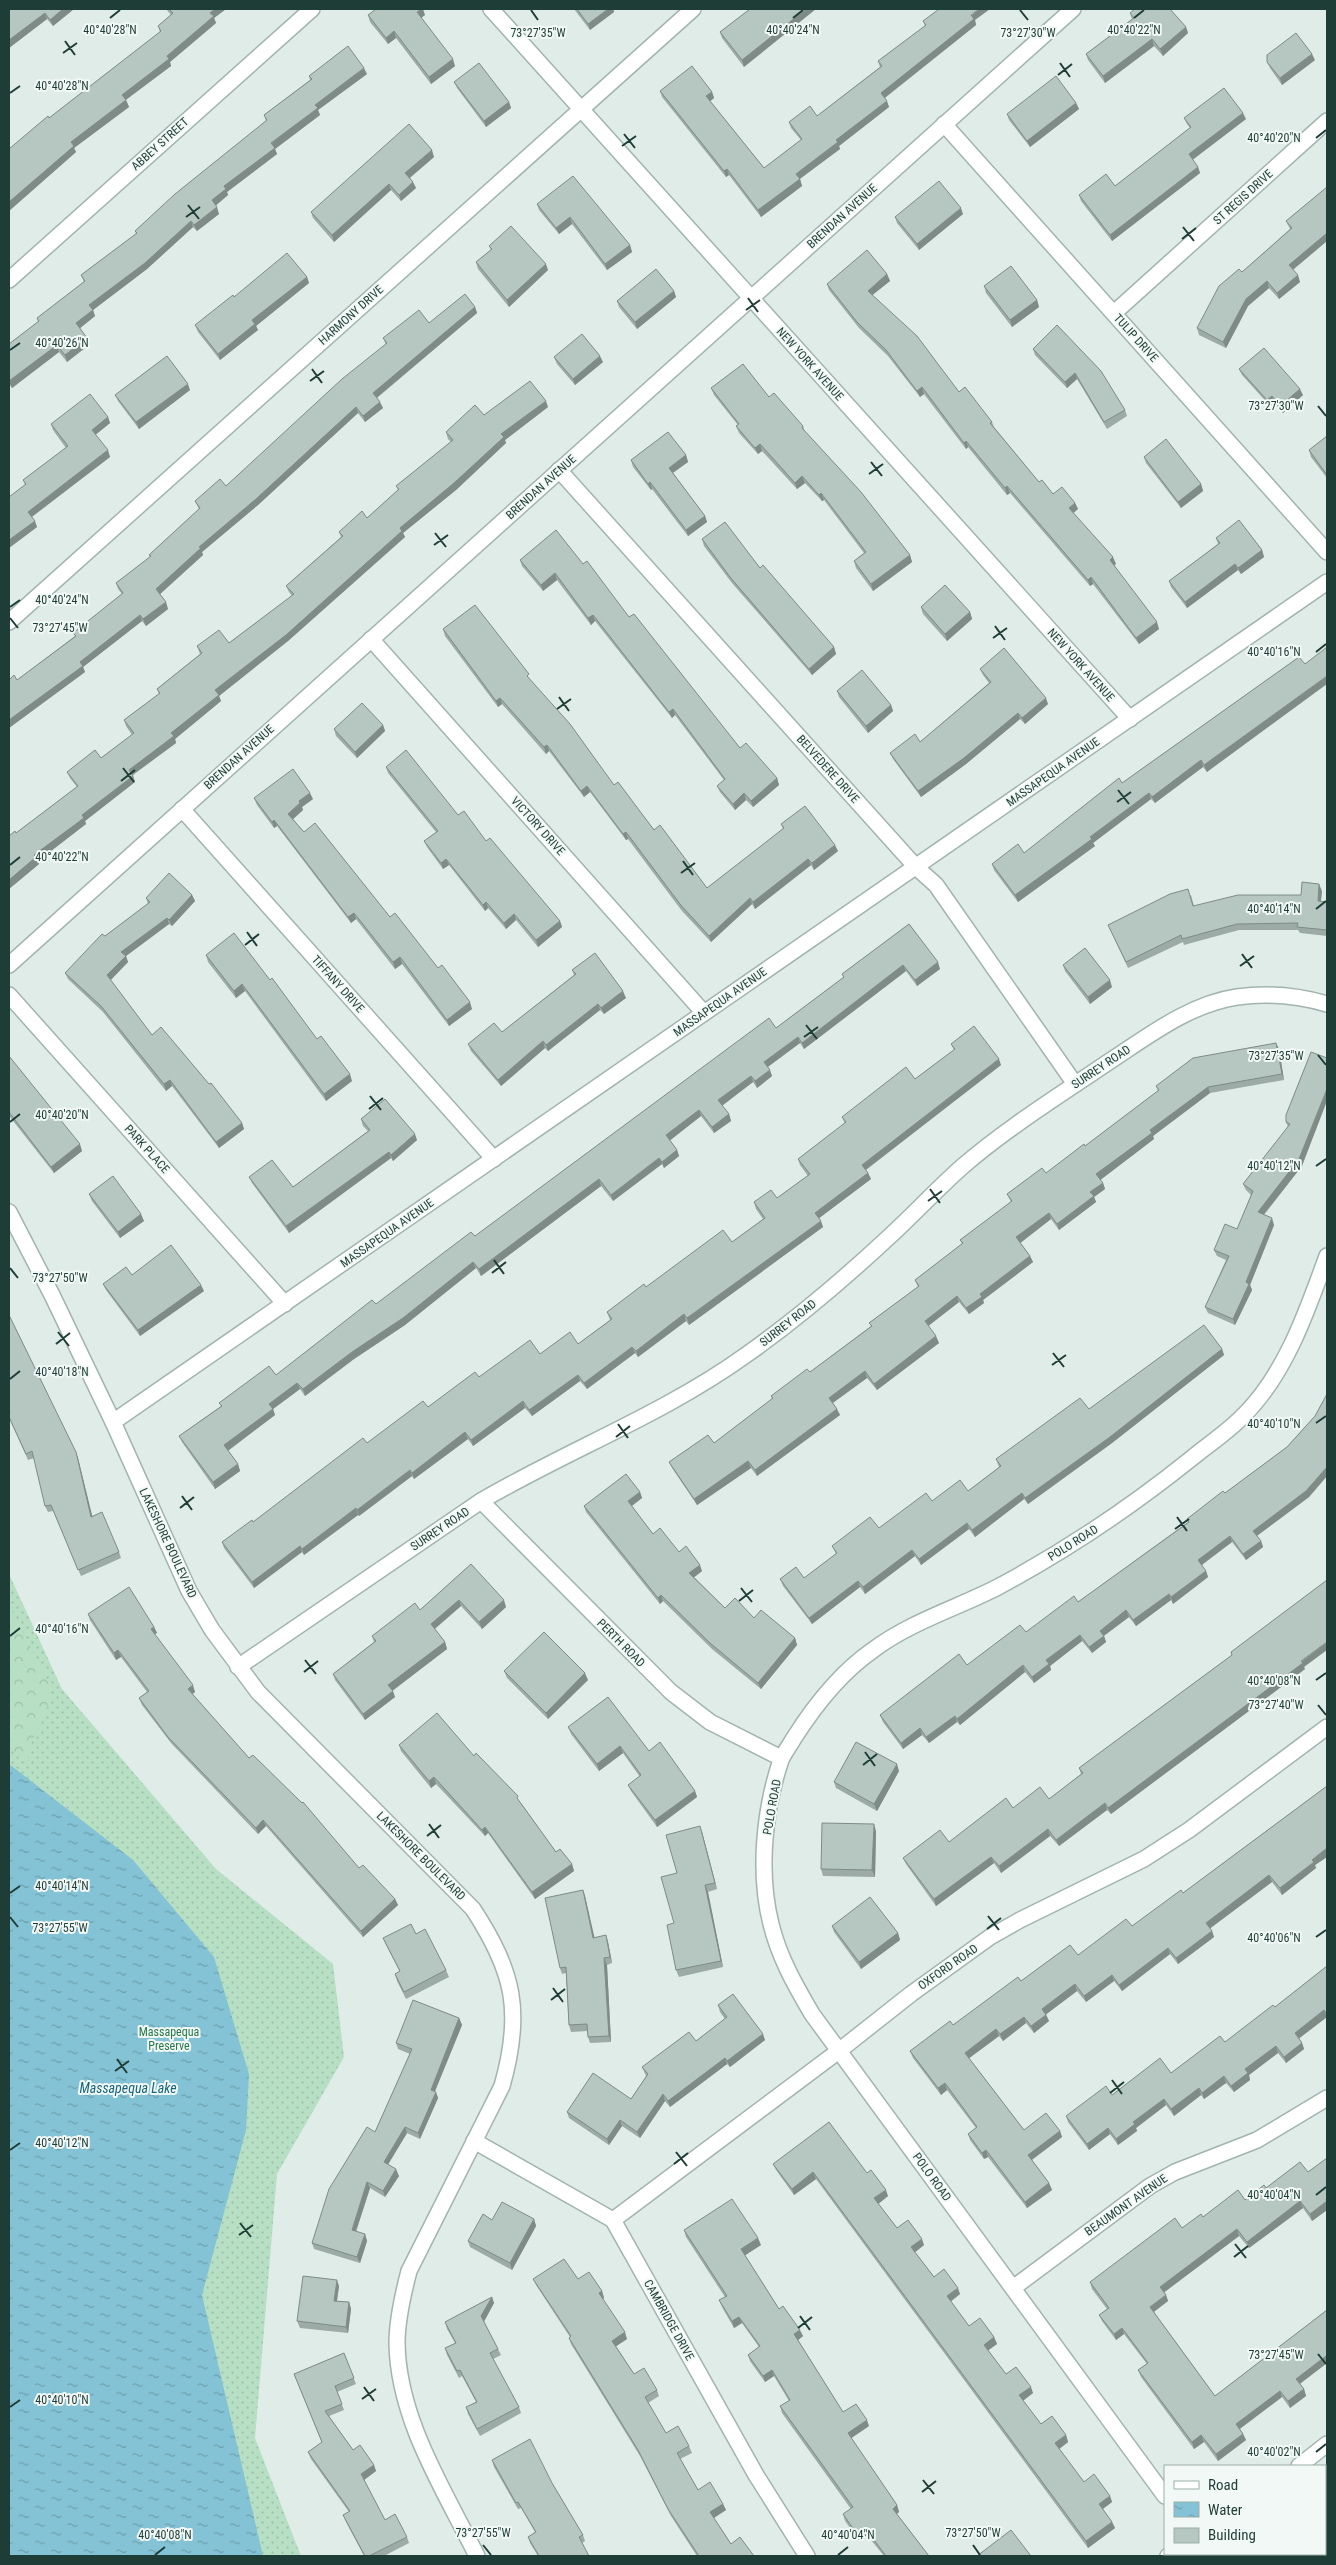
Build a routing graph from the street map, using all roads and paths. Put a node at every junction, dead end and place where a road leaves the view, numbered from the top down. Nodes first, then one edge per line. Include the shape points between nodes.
1 (312, 9) edge
2 (491, 9) edge
3 (693, 9) edge
4 (1073, 9) edge
5 (582, 109) junction
6 (1327, 121) edge
7 (944, 124) junction
8 (9, 280) edge
9 (751, 298) junction
10 (1114, 314) junction
11 (559, 470) junction
12 (1327, 552) edge
13 (1327, 582) edge
14 (9, 622) edge
15 (371, 639) junction
16 (1130, 719) junction
17 (182, 809) junction
18 (916, 867) junction
19 (9, 965) edge
20 (9, 994) edge
21 (1327, 1004) edge
22 (704, 1013) junction
23 (1075, 1084) junction
24 (494, 1158) junction
25 (9, 1212) edge
26 (1327, 1256) edge
27 (1324, 1276) edge
28 (285, 1304) junction
29 (113, 1422) junction
30 (481, 1501) junction
31 (238, 1667) junction
32 (1327, 1727) edge
33 (781, 1758) junction
34 (840, 2050) junction
35 (1327, 2098) edge
36 (474, 2141) junction
37 (613, 2220) junction
38 (1012, 2288) junction
39 (1327, 2444) edge
40 (1300, 2465) edge
41 (1164, 2495) edge
42 (478, 2556) edge
43 (807, 2556) edge

1 - 8 street, ABBEY STREET
2 - 5 street, NEW YORK AVENUE
3 - 5 street, HARMONY DRIVE
4 - 7 street, BRENDAN AVENUE
5 - 9 street, NEW YORK AVENUE
5 - 14 street, HARMONY DRIVE
6 - 10 street, ST REGIS DRIVE
7 - 9 street, BRENDAN AVENUE
7 - 10 street, TULIP DRIVE
9 - 11 street, BRENDAN AVENUE
9 - 16 street, NEW YORK AVENUE
10 - 12 street, TULIP DRIVE
11 - 15 street, BRENDAN AVENUE
11 - 18 street, BELVEDERE DRIVE
13 - 16 street, MASSAPEQUA AVENUE
15 - 17 street, BRENDAN AVENUE
15 - 22 street, VICTORY DRIVE
16 - 18 street, MASSAPEQUA AVENUE
17 - 19 street, BRENDAN AVENUE
17 - 24 street, TIFFANY DRIVE
18 - 22 street, MASSAPEQUA AVENUE
18 - 23 street, BELVEDERE DRIVE via 936,885
20 - 28 street, PARK PLACE
21 - 23 street, SURREY ROAD via 1264,996 1236,998 1208,1006 1154,1031
22 - 24 street, MASSAPEQUA AVENUE
23 - 30 street, SURREY ROAD via 965,1165 819,1298 745,1356 666,1405
24 - 28 street, MASSAPEQUA AVENUE
25 - 29 street, LAKESHORE BOULEVARD
26 - 27 street, POLO ROAD
27 - 33 street, POLO ROAD via 1279,1371 1243,1417 1167,1478 1081,1540 996,1588 873,1649 830,1689
28 - 29 street, MASSAPEQUA AVENUE
29 - 31 street, LAKESHORE BOULEVARD via 189,1591
30 - 31 street, SURREY ROAD
30 - 33 street, PERTH ROAD via 671,1692 710,1722
31 - 36 street, LAKESHORE BOULEVARD via 258,1692 473,1908 495,1943 510,1987 513,2032 502,2086
32 - 34 street, OXFORD ROAD via 1189,1830 1144,1859 990,1938
33 - 34 street, POLO ROAD via 766,1835 766,1893 770,1923 797,1989
34 - 37 street, OXFORD ROAD
34 - 38 street, POLO ROAD
35 - 38 street, BEAUMONT AVENUE via 1257,2140 1175,2172 1150,2186
36 - 37 street
36 - 42 street, LAKESHORE BOULEVARD via 409,2271 401,2303 397,2342 401,2385 424,2449
37 - 43 street, CAMBRIDGE DRIVE via 756,2475
38 - 41 street, POLO ROAD
39 - 40 street

